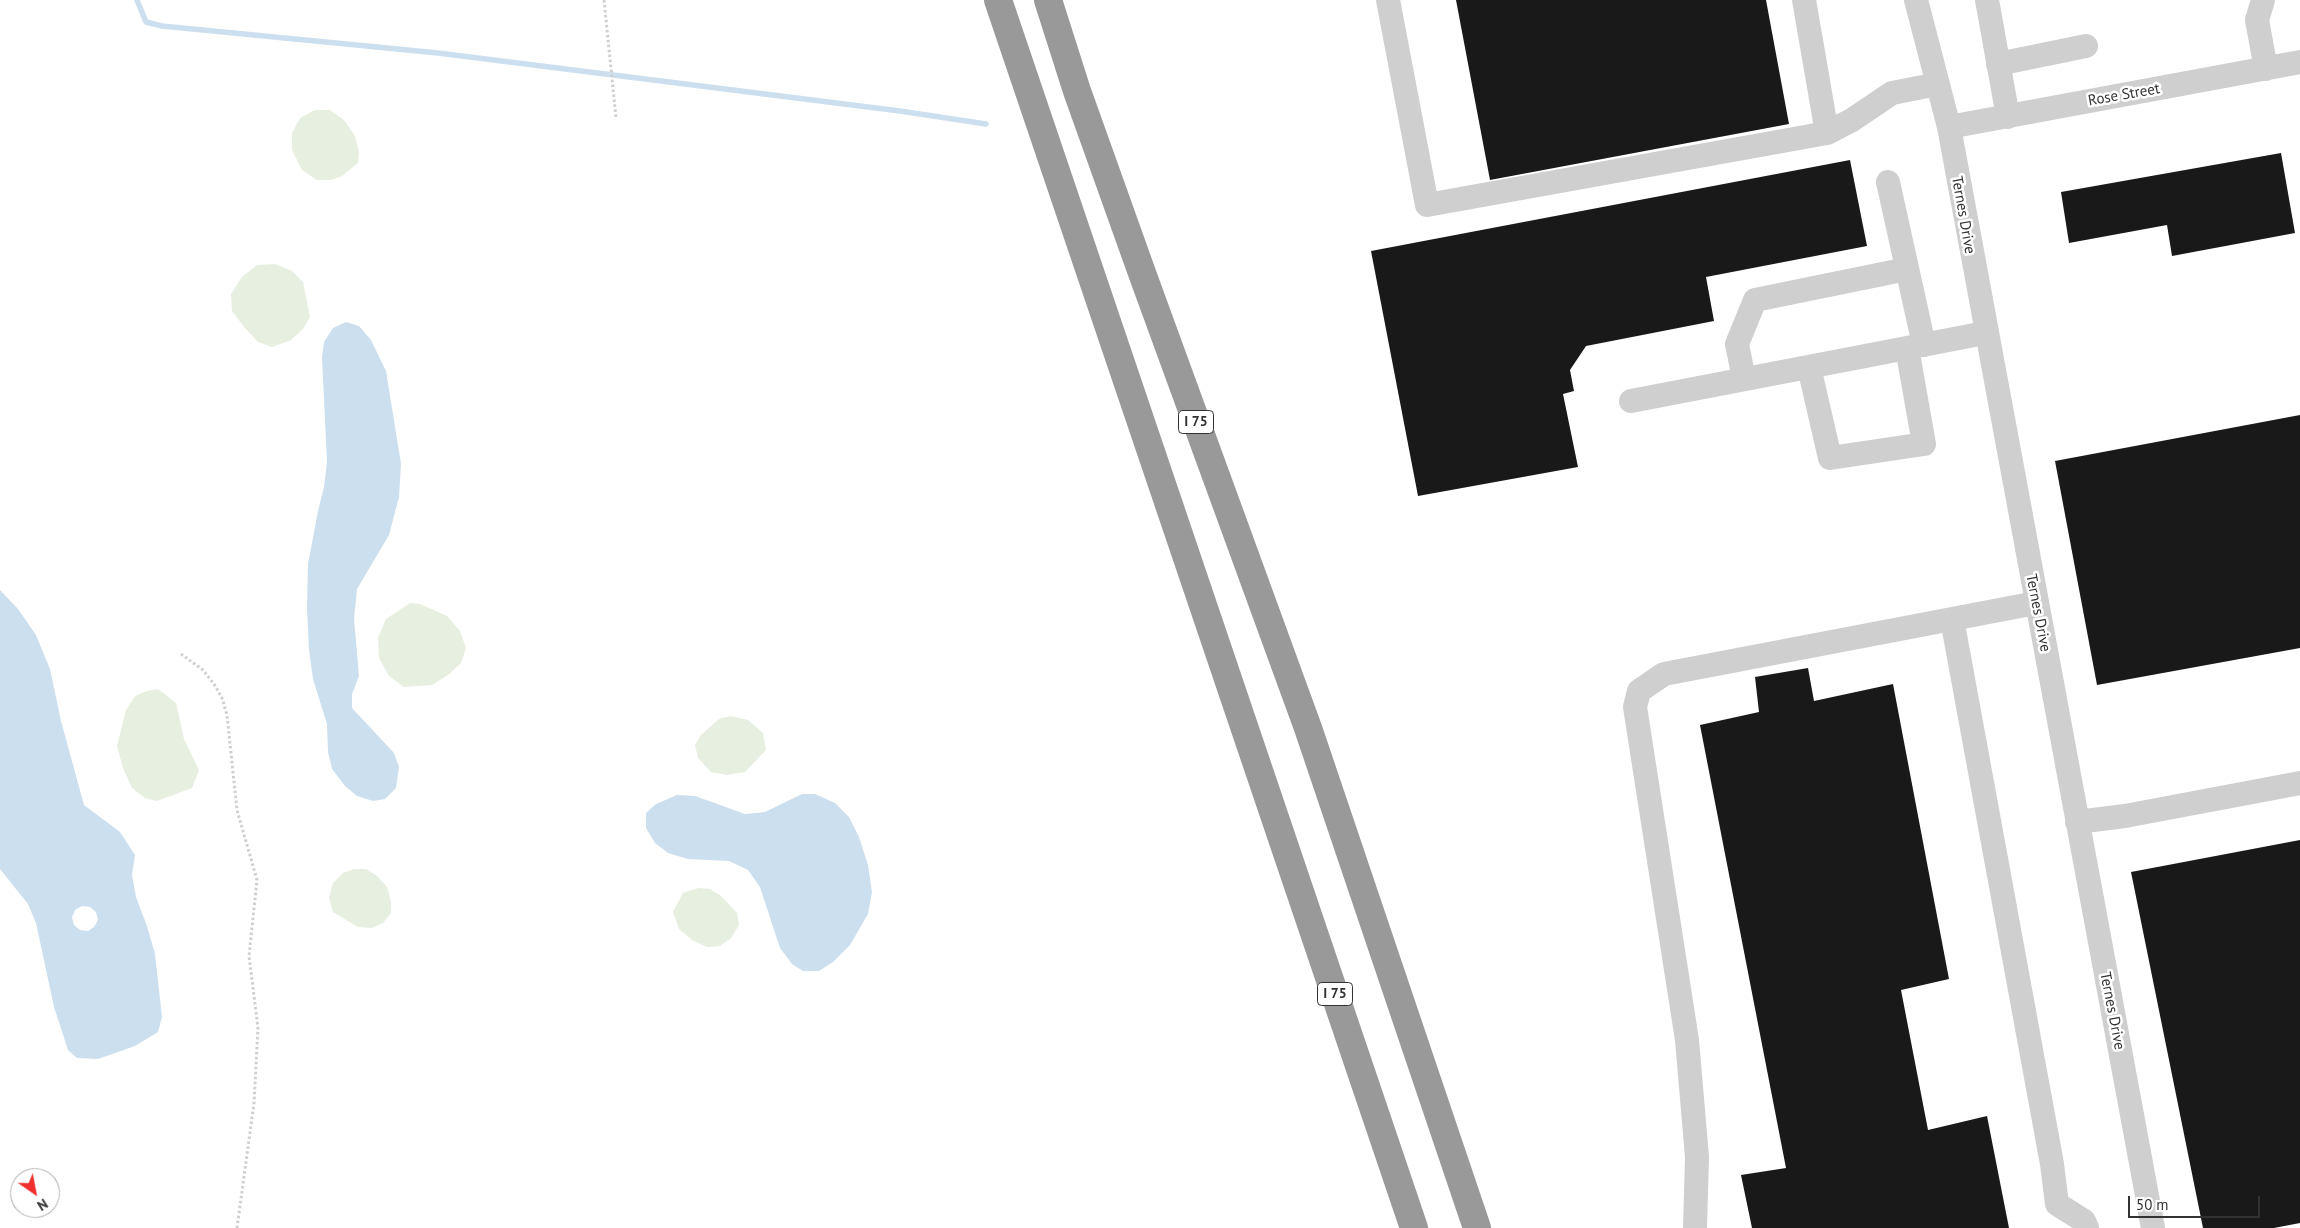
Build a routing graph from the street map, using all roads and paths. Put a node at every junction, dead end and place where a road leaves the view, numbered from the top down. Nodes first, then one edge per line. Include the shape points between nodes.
1 (604, 0) edge
2 (998, 0) edge
3 (1048, 0) edge
4 (1388, 0) edge
5 (1804, 0) edge
6 (1916, 0) edge
7 (1987, 0) edge
8 (2263, 0) edge
9 (2086, 46) dead end
10 (2300, 62) edge
11 (1998, 64) junction
12 (2266, 69) junction
13 (1938, 84) junction
14 (2008, 116) junction
15 (616, 118) dead end
16 (1948, 128) junction
17 (1827, 133) junction
18 (1888, 182) dead end
19 (1907, 269) junction
20 (1985, 333) junction
21 (1915, 346) junction
22 (1809, 367) junction
23 (1744, 379) junction
24 (1631, 401) dead end
25 (2036, 603) junction
26 (1952, 619) junction
27 (181, 654) dead end
28 (2300, 784) edge
29 (2077, 822) junction
30 (1428, 1082) junction
31 (237, 1228) edge
32 (1414, 1228) edge
33 (1477, 1228) edge
34 (1494, 1228) edge
35 (1695, 1228) edge
36 (2087, 1228) edge
37 (2153, 1228) edge

1 - 15 path
2 - 32 highway, I 75
3 - 30 highway, I 75 via 1138,264 1308,728
4 - 17 street via 1427,205
5 - 17 street
6 - 13 street, Ternes Drive
7 - 11 street
8 - 12 street via 2257,20
9 - 11 street
10 - 12 street, Rose Street
11 - 14 street
12 - 14 street, Rose Street
13 - 16 street, Ternes Drive
13 - 17 street via 1892,93
14 - 16 street, Rose Street
16 - 20 street, Ternes Drive
18 - 19 street
19 - 21 street
19 - 23 street via 1755,300 1738,344
20 - 21 street
20 - 25 street, Ternes Drive
21 - 22 street
21 - 22 street via 1924,444 1830,458
22 - 23 street
23 - 24 street
25 - 26 street
25 - 29 street, Ternes Drive
26 - 35 street via 1664,674 1639,691 1635,707 1687,1040 1697,1157
26 - 36 street via 2052,1164 2056,1204 2084,1221
27 - 31 path via 202,670 222,698 227,715 237,810 257,880 249,956 258,1028 254,1103
28 - 29 street
29 - 37 street, Ternes Drive
30 - 33 highway, I 75
30 - 34 highway via 1457,1130

